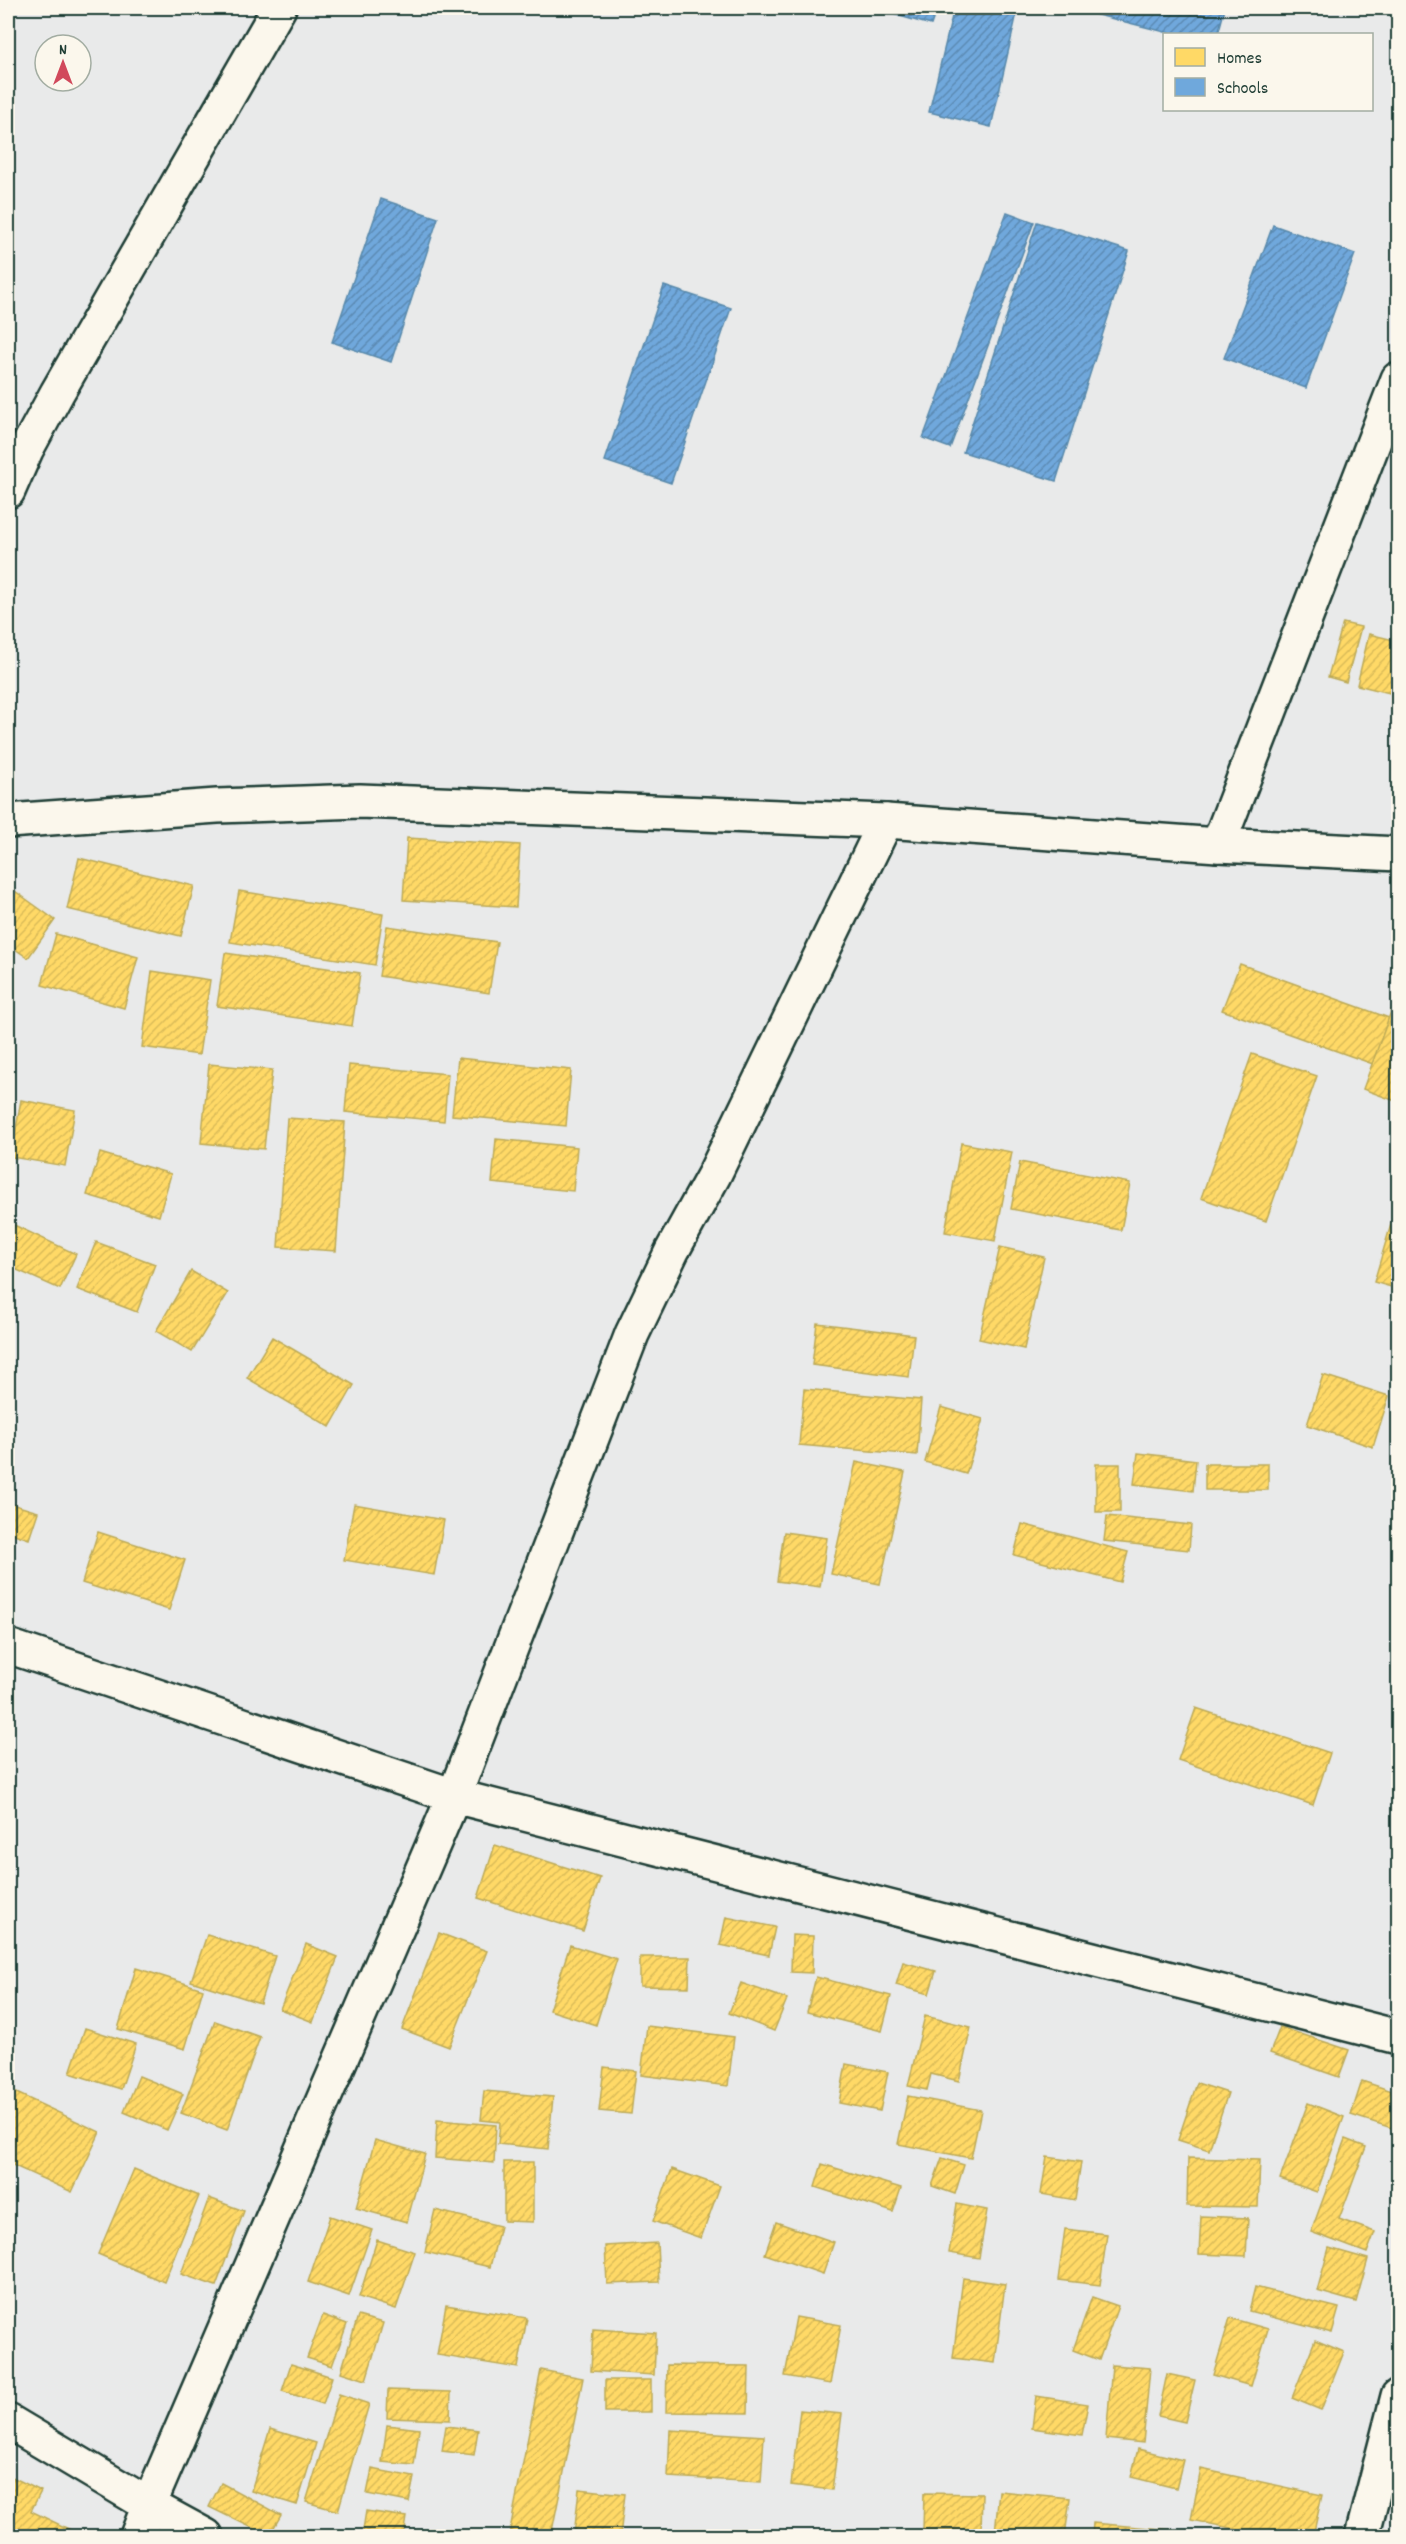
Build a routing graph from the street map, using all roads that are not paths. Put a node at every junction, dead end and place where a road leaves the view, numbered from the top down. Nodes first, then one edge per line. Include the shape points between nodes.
1 (279, 8) edge
2 (1398, 379) edge
3 (8, 491) edge
4 (8, 821) edge
5 (886, 821) junction
6 (1218, 845) junction
7 (1398, 854) edge
8 (8, 1646) edge
9 (454, 1796) junction
10 (1398, 2037) edge
11 (1398, 2396) edge
12 (8, 2421) edge
13 (149, 2505) junction
14 (138, 2536) edge
15 (206, 2536) edge
16 (1362, 2536) edge

1 - 3 street via 57,393
2 - 6 street
4 - 5 street via 217,806 360,801
5 - 6 street
5 - 9 street via 632,1334
6 - 7 street
8 - 9 street
9 - 10 street
9 - 13 street
11 - 16 street
12 - 13 street
13 - 14 street
13 - 15 street

